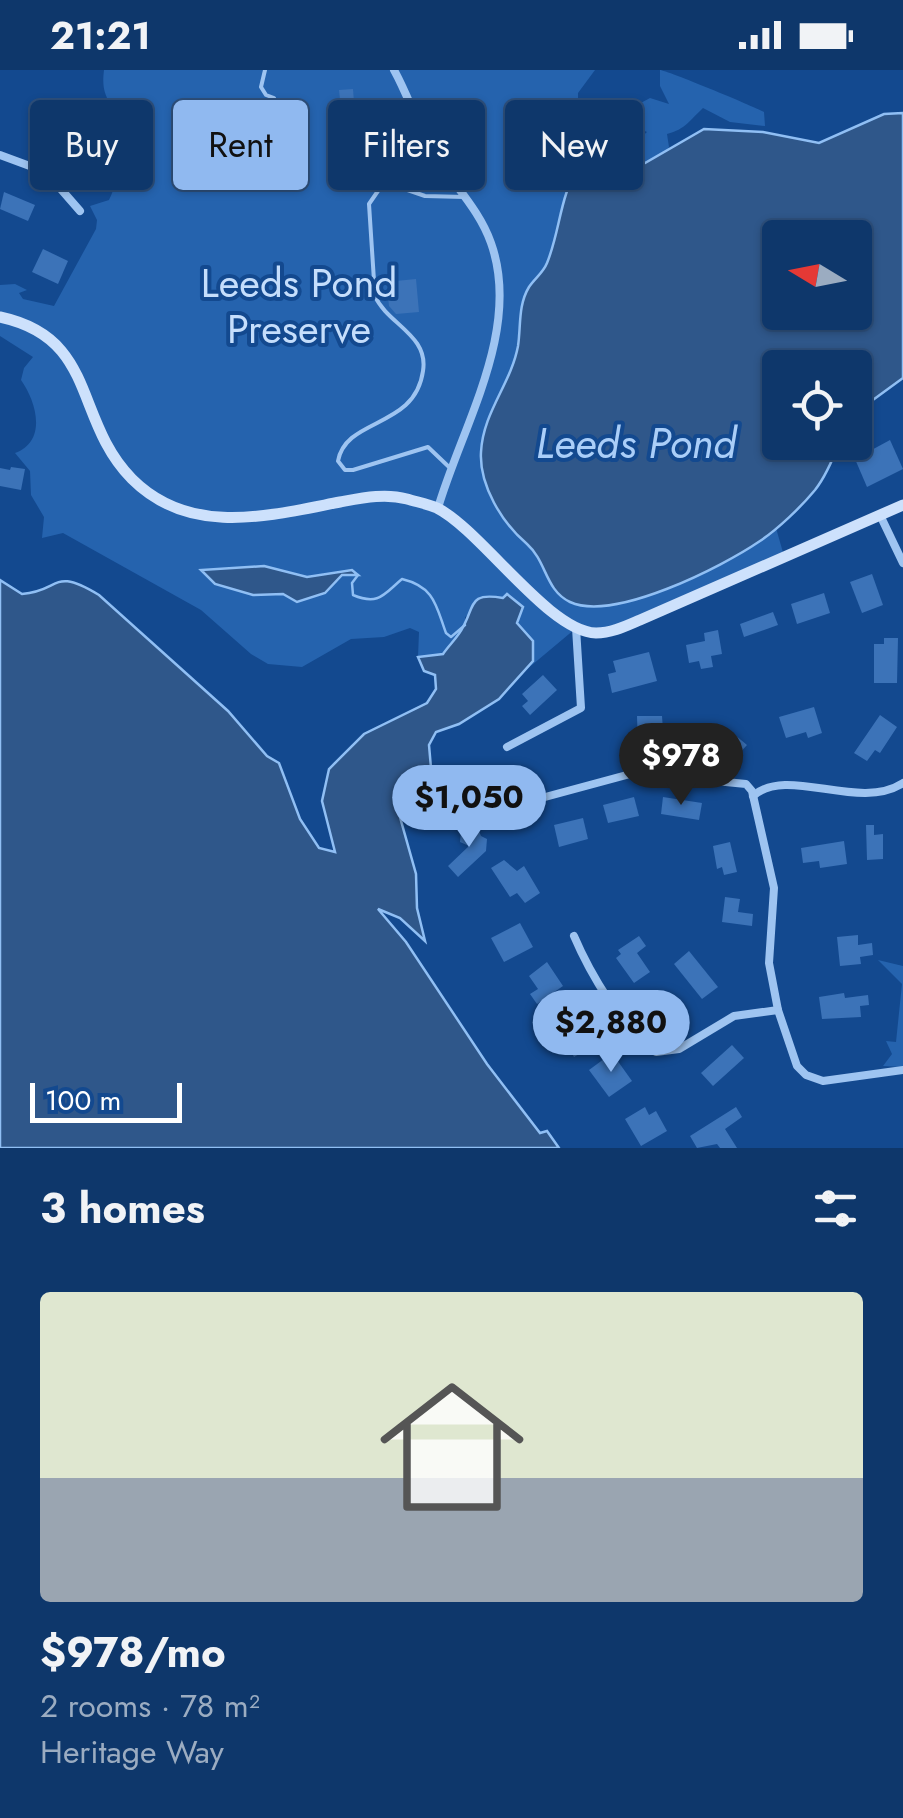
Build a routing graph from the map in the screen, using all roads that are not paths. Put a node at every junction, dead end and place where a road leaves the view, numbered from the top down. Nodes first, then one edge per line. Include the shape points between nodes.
1 (265, 70) edge
2 (394, 70) edge
3 (274, 98) dead end
4 (0, 156) edge
5 (378, 190) edge
6 (408, 190) edge
7 (465, 197) junction
8 (80, 211) dead end
9 (0, 317) edge
10 (450, 468) junction
11 (903, 505) edge
12 (438, 508) junction
13 (880, 515) junction
14 (903, 563) edge
15 (576, 628) junction
16 (507, 747) dead end
17 (903, 783) edge
18 (753, 796) junction
19 (517, 818) dead end
20 (574, 936) dead end
21 (778, 1010) junction
22 (903, 1070) edge

1 - 3 lane via 261,87
2 - 7 street via 431,150
4 - 8 street via 46,172
5 - 10 lane via 368,204 375,296 417,343 423,371 411,402 350,438 338,461 353,470 428,448
6 - 7 lane
7 - 10 street via 492,246 499,302 488,364
9 - 12 main road via 34,326 60,346 113,459 162,504 236,519 383,496
10 - 12 street
11 - 13 main road
12 - 15 main road
13 - 14 street
13 - 15 main road via 613,631
15 - 16 street via 581,708
17 - 18 street via 888,792 856,794 772,785
18 - 19 street via 736,781 634,774 534,800
18 - 21 street via 774,888 769,963
20 - 21 street via 636,1036 656,1052 678,1048 734,1016
21 - 22 street via 797,1066 816,1080

